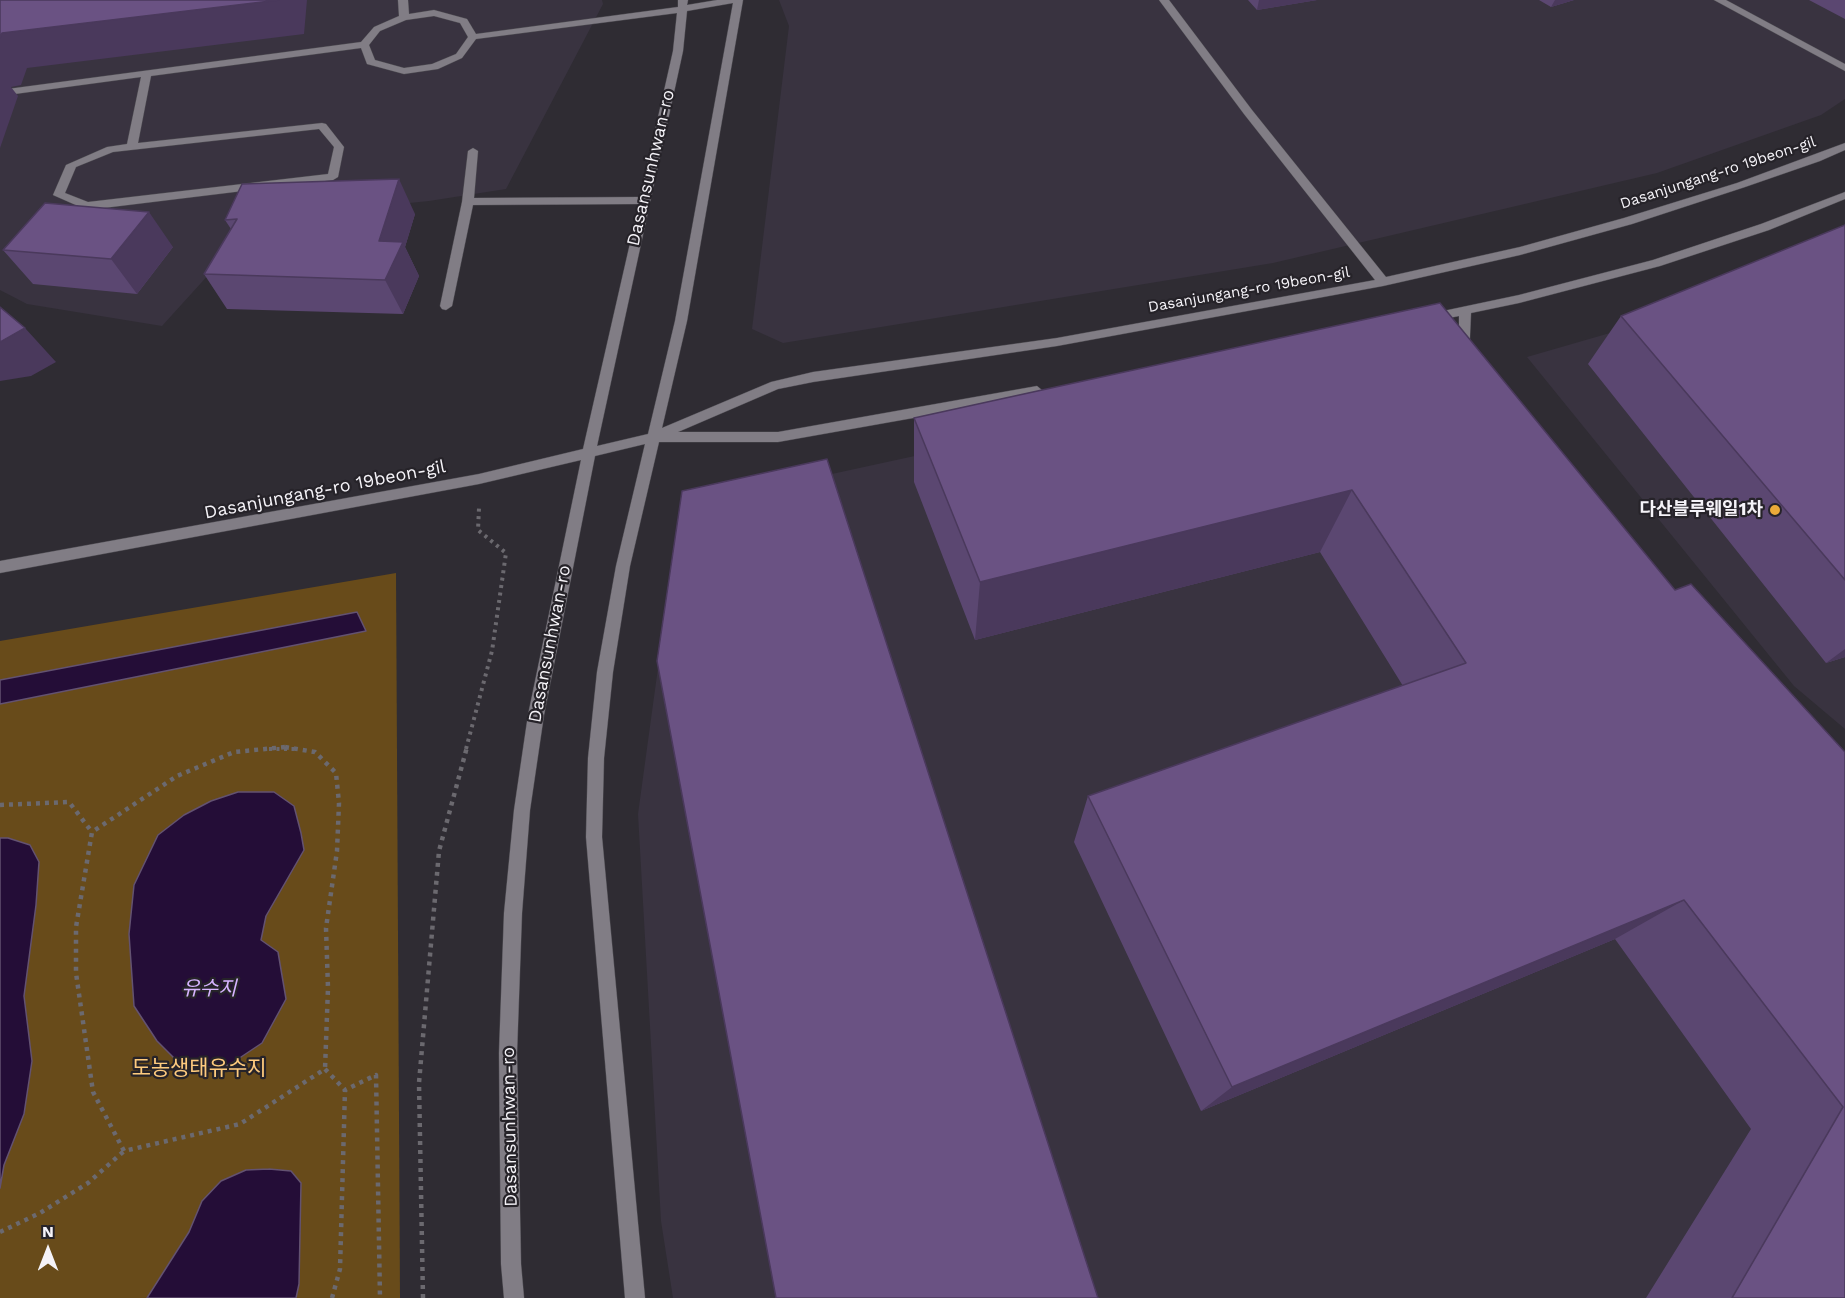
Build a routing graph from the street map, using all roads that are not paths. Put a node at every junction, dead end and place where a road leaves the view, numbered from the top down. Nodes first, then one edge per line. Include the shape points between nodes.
1 (403, 0) edge
2 (732, 0) edge
3 (738, 0) edge
4 (1164, 0) edge
5 (1719, 0) edge
6 (683, 5) edge
7 (404, 17) junction
8 (473, 37) junction
9 (364, 45) junction
10 (1845, 68) edge
11 (147, 73) junction
12 (0, 93) edge
13 (1845, 146) edge
14 (132, 147) junction
15 (473, 151) dead end
16 (1845, 195) edge
17 (644, 200) junction
18 (468, 202) junction
19 (1383, 282) junction
20 (446, 306) dead end
21 (1465, 311) junction
22 (1419, 321) edge
23 (1464, 362) edge
24 (1054, 388) edge
25 (654, 437) junction
26 (591, 450) junction
27 (0, 567) edge
28 (514, 1298) edge
29 (635, 1298) edge

1 - 7 street
2 - 6 street
3 - 25 street via 681,321
4 - 19 street
5 - 10 street
6 - 8 street
6 - 17 street, Dasansunhwan-ro via 678,51
7 - 8 street via 434,13 464,21
7 - 9 street via 377,29
8 - 9 street via 459,56 434,68 404,71 371,62
9 - 11 street
11 - 12 street
11 - 14 street
13 - 19 street, Dasanjungang-ro 19beon-gil via 1628,221 1520,251
14 - 14 street via 111,149 71,165 59,195 87,206 333,177 339,147 322,126
15 - 18 street
16 - 21 street via 1765,227 1656,263
17 - 18 street
17 - 26 street, Dasansunhwan-ro
18 - 20 street
19 - 25 street, Dasanjungang-ro 19beon-gil via 1057,342 775,384
21 - 22 street
21 - 23 street
24 - 25 street, Dasanjungang-ro 19beon-gil via 778,437
25 - 26 street, Dasanjungang-ro 19beon-gil
25 - 29 street via 623,566 605,672 596,758 594,837
26 - 27 street, Dasanjungang-ro 19beon-gil via 479,479
26 - 28 street, Dasansunhwan-ro via 536,715 521,821 508,1053

